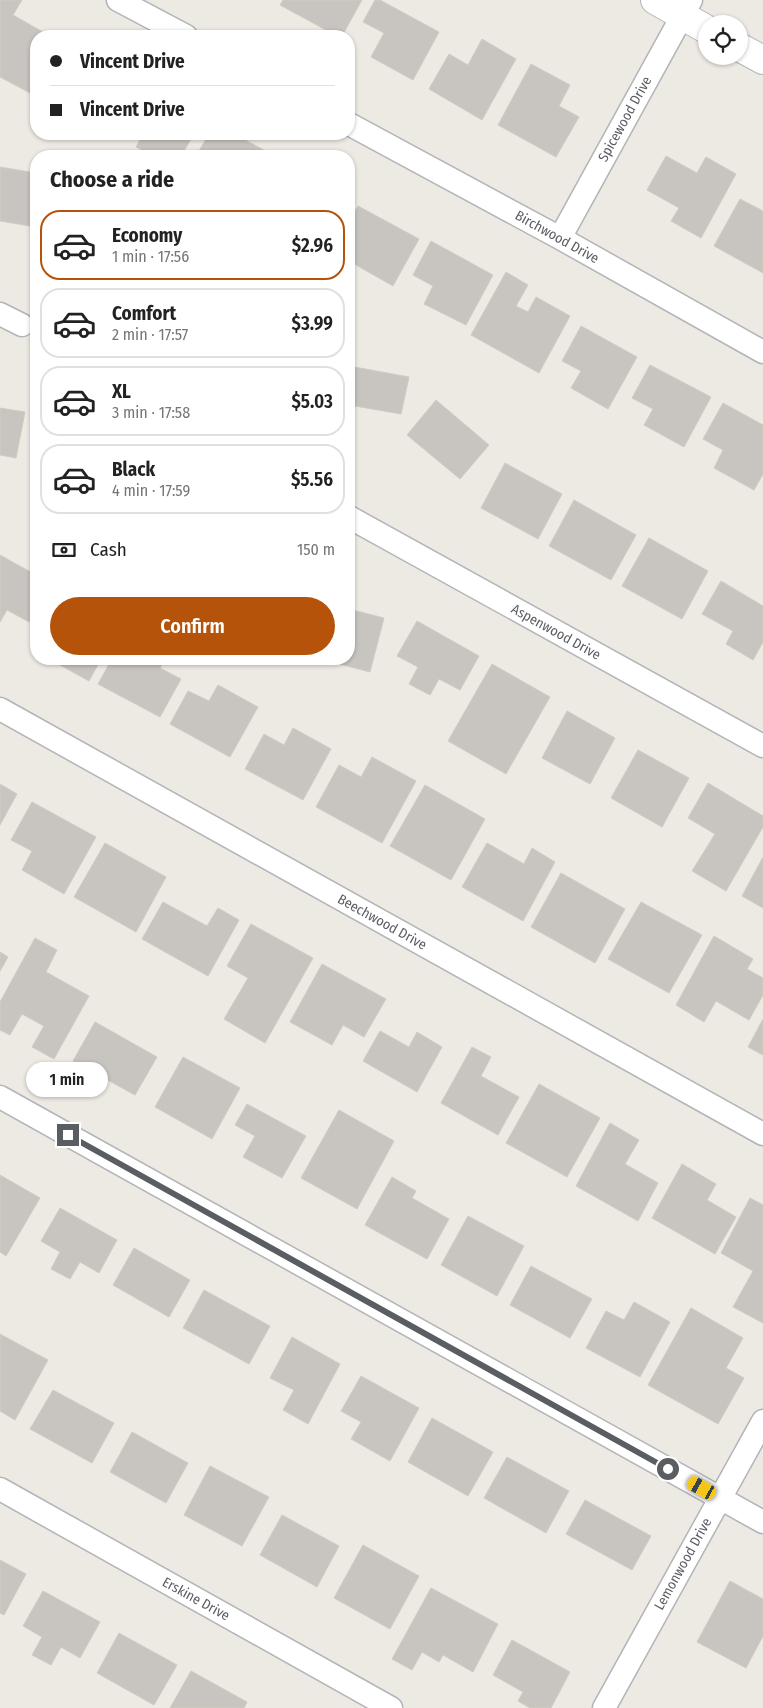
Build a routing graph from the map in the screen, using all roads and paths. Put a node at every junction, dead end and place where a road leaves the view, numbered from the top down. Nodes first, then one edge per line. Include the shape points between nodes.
1 (118, 0) edge
2 (655, 0) edge
3 (687, 8) edge
4 (698, 20) edge
5 (175, 30) edge
6 (748, 52) edge
7 (763, 60) edge
8 (355, 127) edge
9 (560, 238) junction
10 (0, 314) edge
11 (22, 325) dead end
12 (763, 352) edge
13 (355, 520) edge
14 (0, 709) edge
15 (763, 746) edge
16 (0, 1097) edge
17 (763, 1134) edge
18 (763, 1421) edge
19 (0, 1489) edge
20 (719, 1498) junction
21 (763, 1522) edge
22 (392, 1708) edge
23 (604, 1708) edge

1 - 5 street
2 - 3 street
3 - 4 street
3 - 9 street, Spicewood Drive
6 - 7 street
8 - 9 street, Birchwood Drive
9 - 12 street, Birchwood Drive
10 - 11 street
13 - 15 street, Aspenwood Drive
14 - 17 street, Beechwood Drive
16 - 20 street
18 - 20 street, Lemonwood Drive
19 - 22 street, Erskine Drive
20 - 21 street
20 - 23 street, Lemonwood Drive

